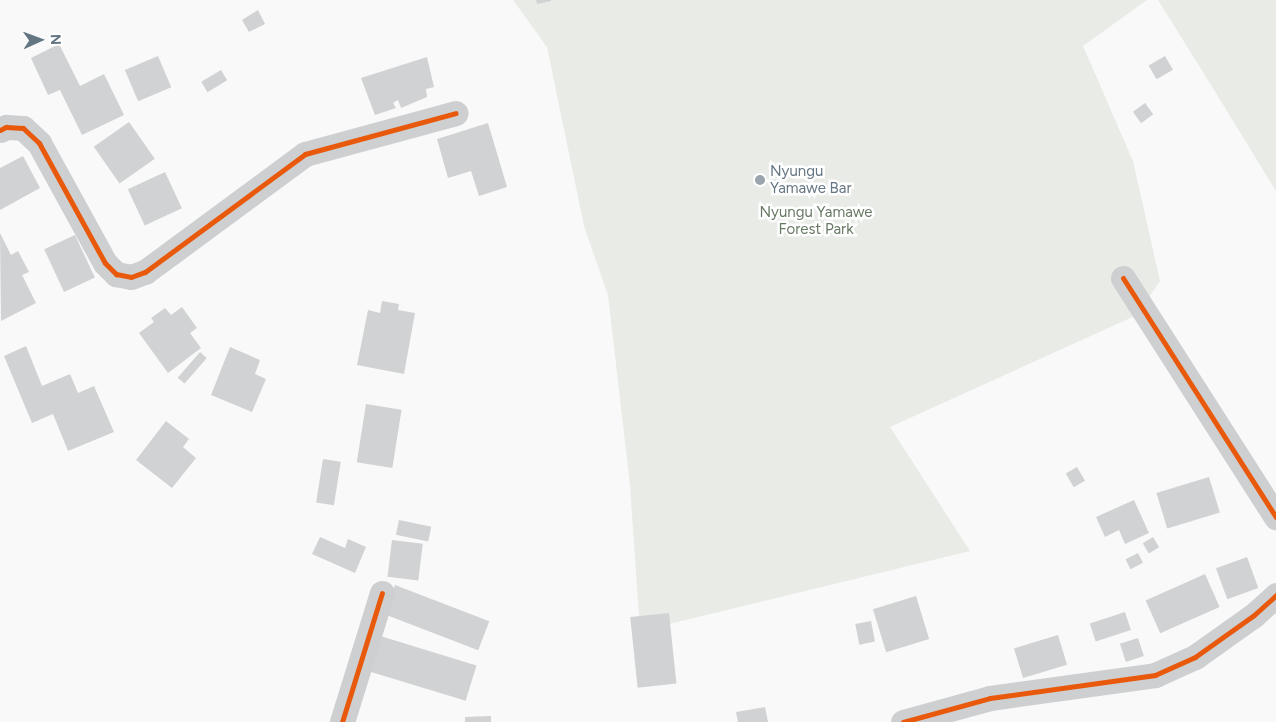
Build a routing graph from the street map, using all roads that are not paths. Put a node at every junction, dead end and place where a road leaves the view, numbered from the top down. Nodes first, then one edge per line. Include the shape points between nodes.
1 (456, 113) dead end
2 (0, 130) edge
3 (1123, 278) dead end
4 (1276, 517) edge
5 (382, 593) dead end
6 (1276, 596) edge
7 (342, 722) edge
8 (903, 722) edge

1 - 2 street via 306,154 145,272 132,277 116,274 105,263 39,144 23,128
3 - 4 street
5 - 7 street
6 - 8 street via 1195,657 1155,675 990,698

